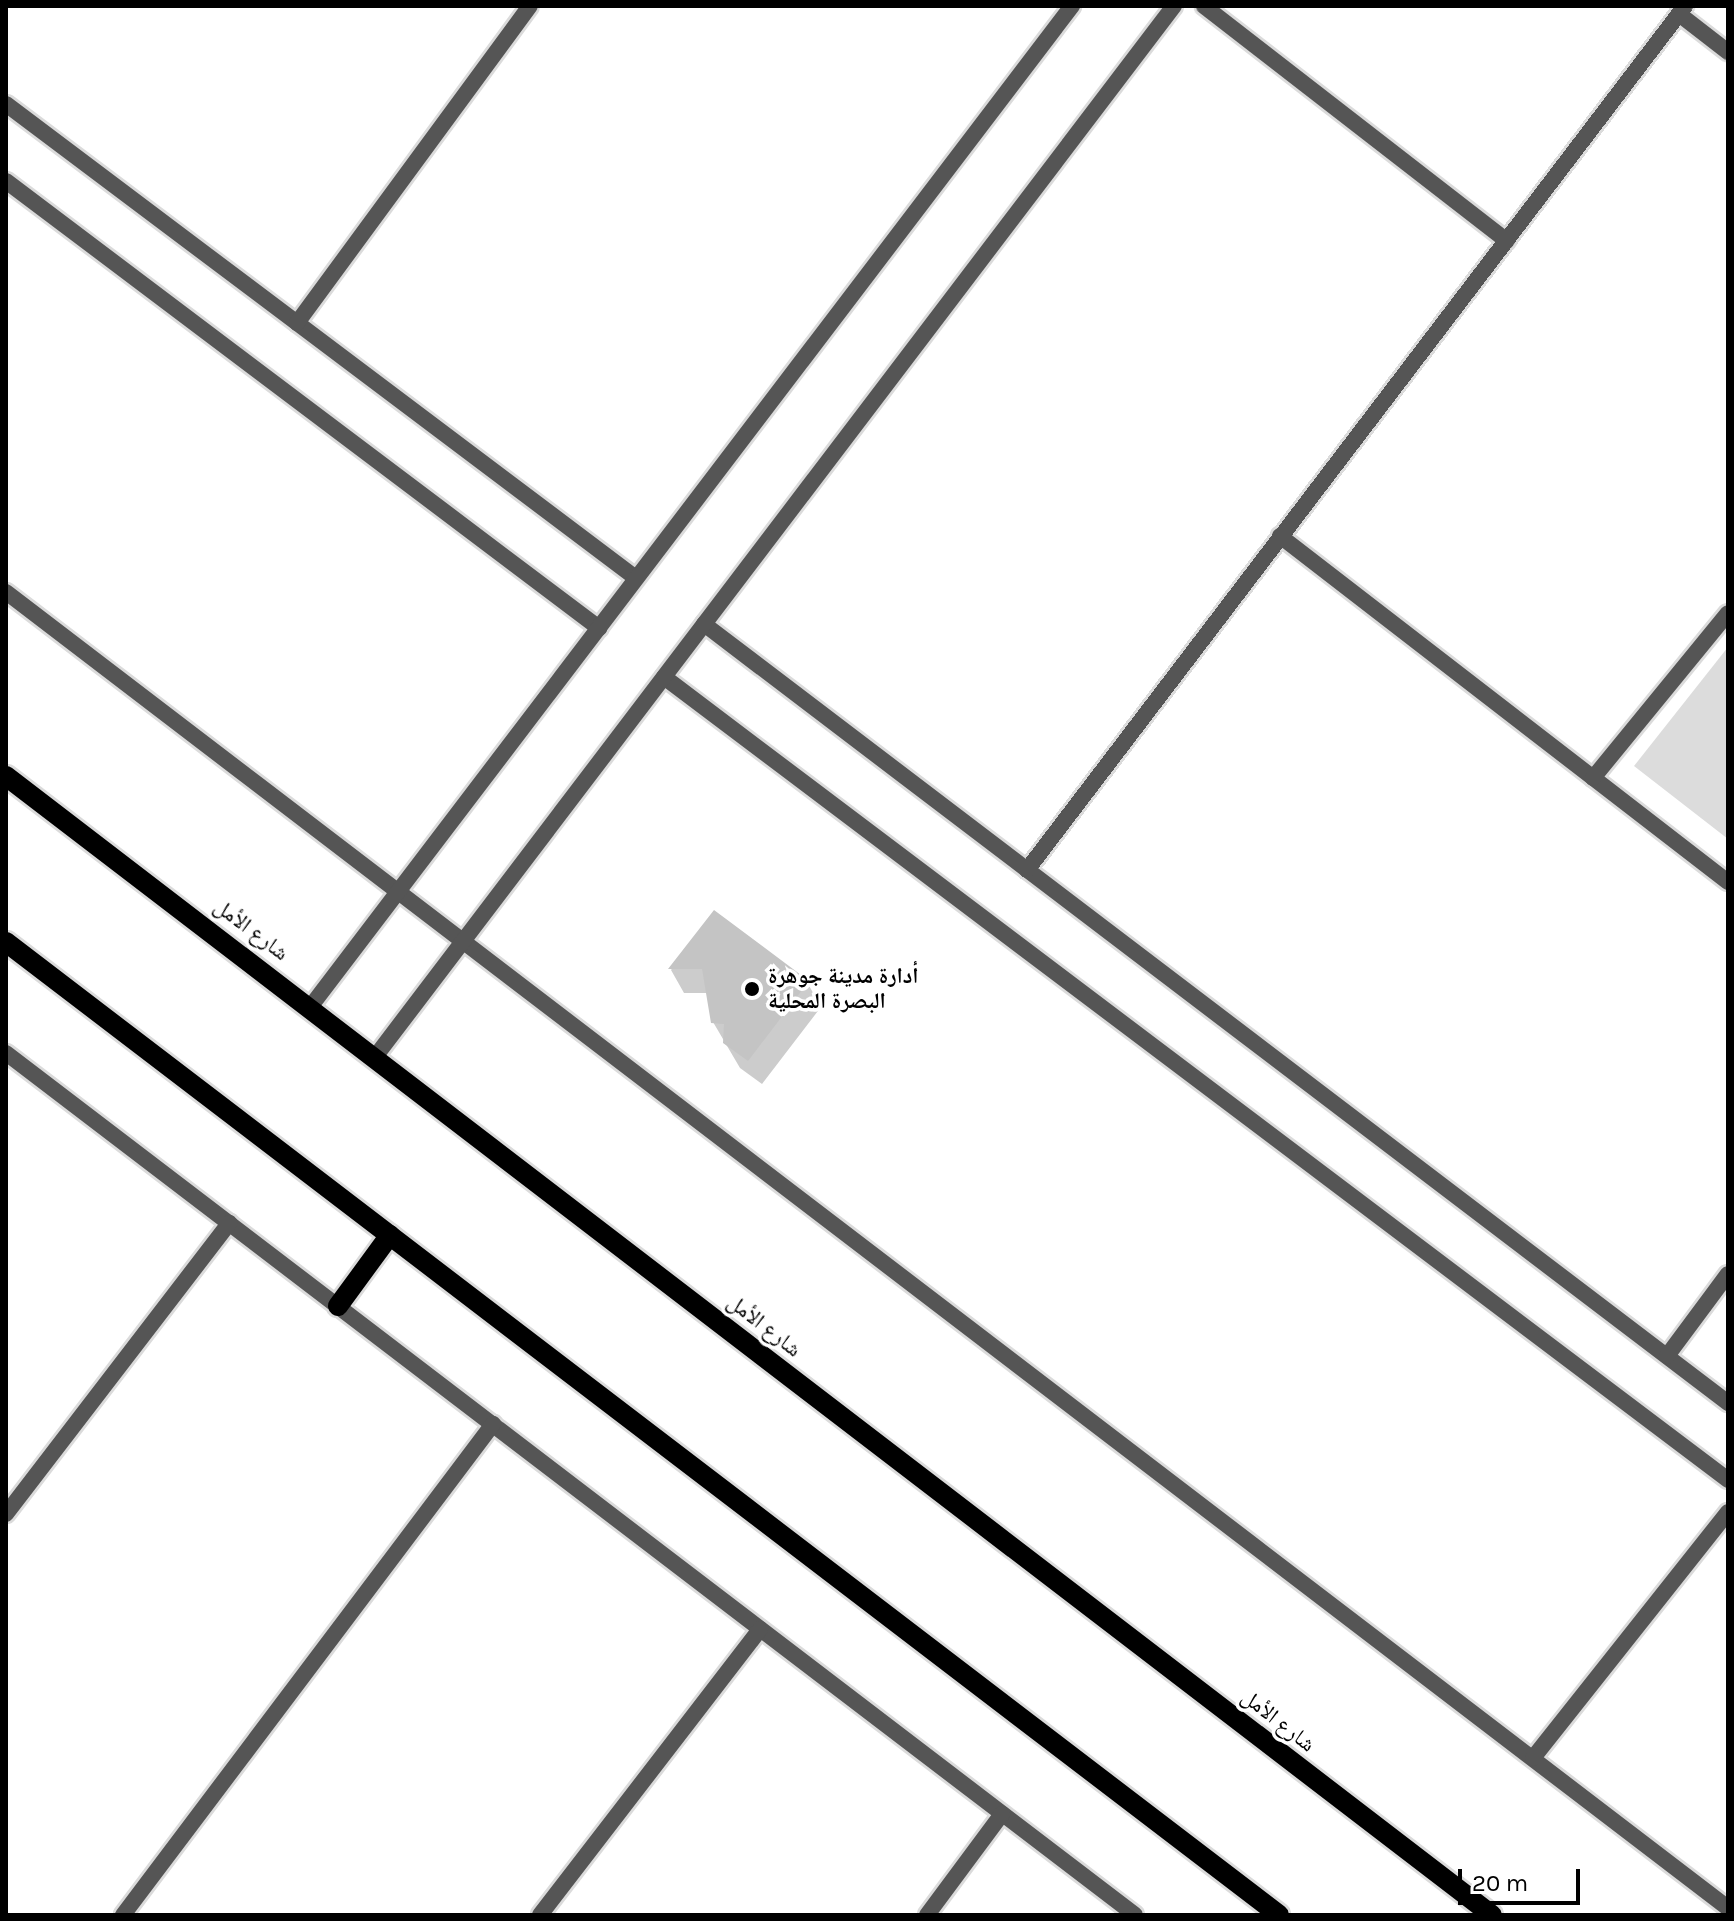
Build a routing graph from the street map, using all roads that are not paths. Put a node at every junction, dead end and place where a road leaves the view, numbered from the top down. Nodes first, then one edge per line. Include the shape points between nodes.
1 (530, 6) edge
2 (1072, 6) edge
3 (1174, 6) edge
4 (1204, 6) edge
5 (1682, 10) edge
6 (1728, 52) edge
7 (6, 104) edge
8 (6, 181) edge
9 (1507, 241) junction
10 (297, 323) junction
11 (1280, 536) junction
12 (636, 578) junction
13 (6, 592) edge
14 (1728, 613) edge
15 (704, 624) junction
16 (599, 628) junction
17 (664, 677) junction
18 (6, 776) edge
19 (1593, 778) junction
20 (1027, 870) junction
21 (1728, 882) edge
22 (398, 892) junction
23 (6, 942) edge
24 (463, 942) junction
25 (311, 1006) junction
26 (6, 1053) edge
27 (375, 1057) junction
28 (229, 1223) junction
29 (390, 1235) junction
30 (1728, 1274) edge
31 (338, 1306) junction
32 (1667, 1356) junction
33 (1728, 1403) edge
34 (493, 1424) junction
35 (1728, 1480) edge
36 (1728, 1512) edge
37 (6, 1514) edge
38 (760, 1629) junction
39 (1533, 1758) junction
40 (1002, 1814) junction
41 (1728, 1908) edge
42 (129, 1913) edge
43 (540, 1915) edge
44 (927, 1915) edge
45 (1135, 1915) edge
46 (1279, 1915) edge
47 (1492, 1915) edge

1 - 10 street
2 - 12 street
3 - 15 street
4 - 9 street
5 - 6 street
5 - 9 street
7 - 10 street
8 - 16 street
9 - 11 street
10 - 12 street
11 - 19 street
11 - 20 street
12 - 16 street
13 - 22 street
14 - 19 street
15 - 17 street
15 - 20 street
16 - 22 street
17 - 24 street
17 - 35 street
18 - 25 main road, شارع الأمل
19 - 21 street
20 - 32 street
22 - 24 street
22 - 25 street
23 - 29 main road
24 - 27 street
24 - 39 street
25 - 27 main road, شارع الأمل
26 - 28 street
27 - 47 main road, شارع الأمل
28 - 31 street
28 - 37 street
29 - 31 main road
29 - 46 main road
30 - 32 street
31 - 34 street
32 - 33 street
34 - 38 street
34 - 42 street
36 - 39 street
38 - 40 street
38 - 43 street
39 - 41 street
40 - 44 street
40 - 45 street

